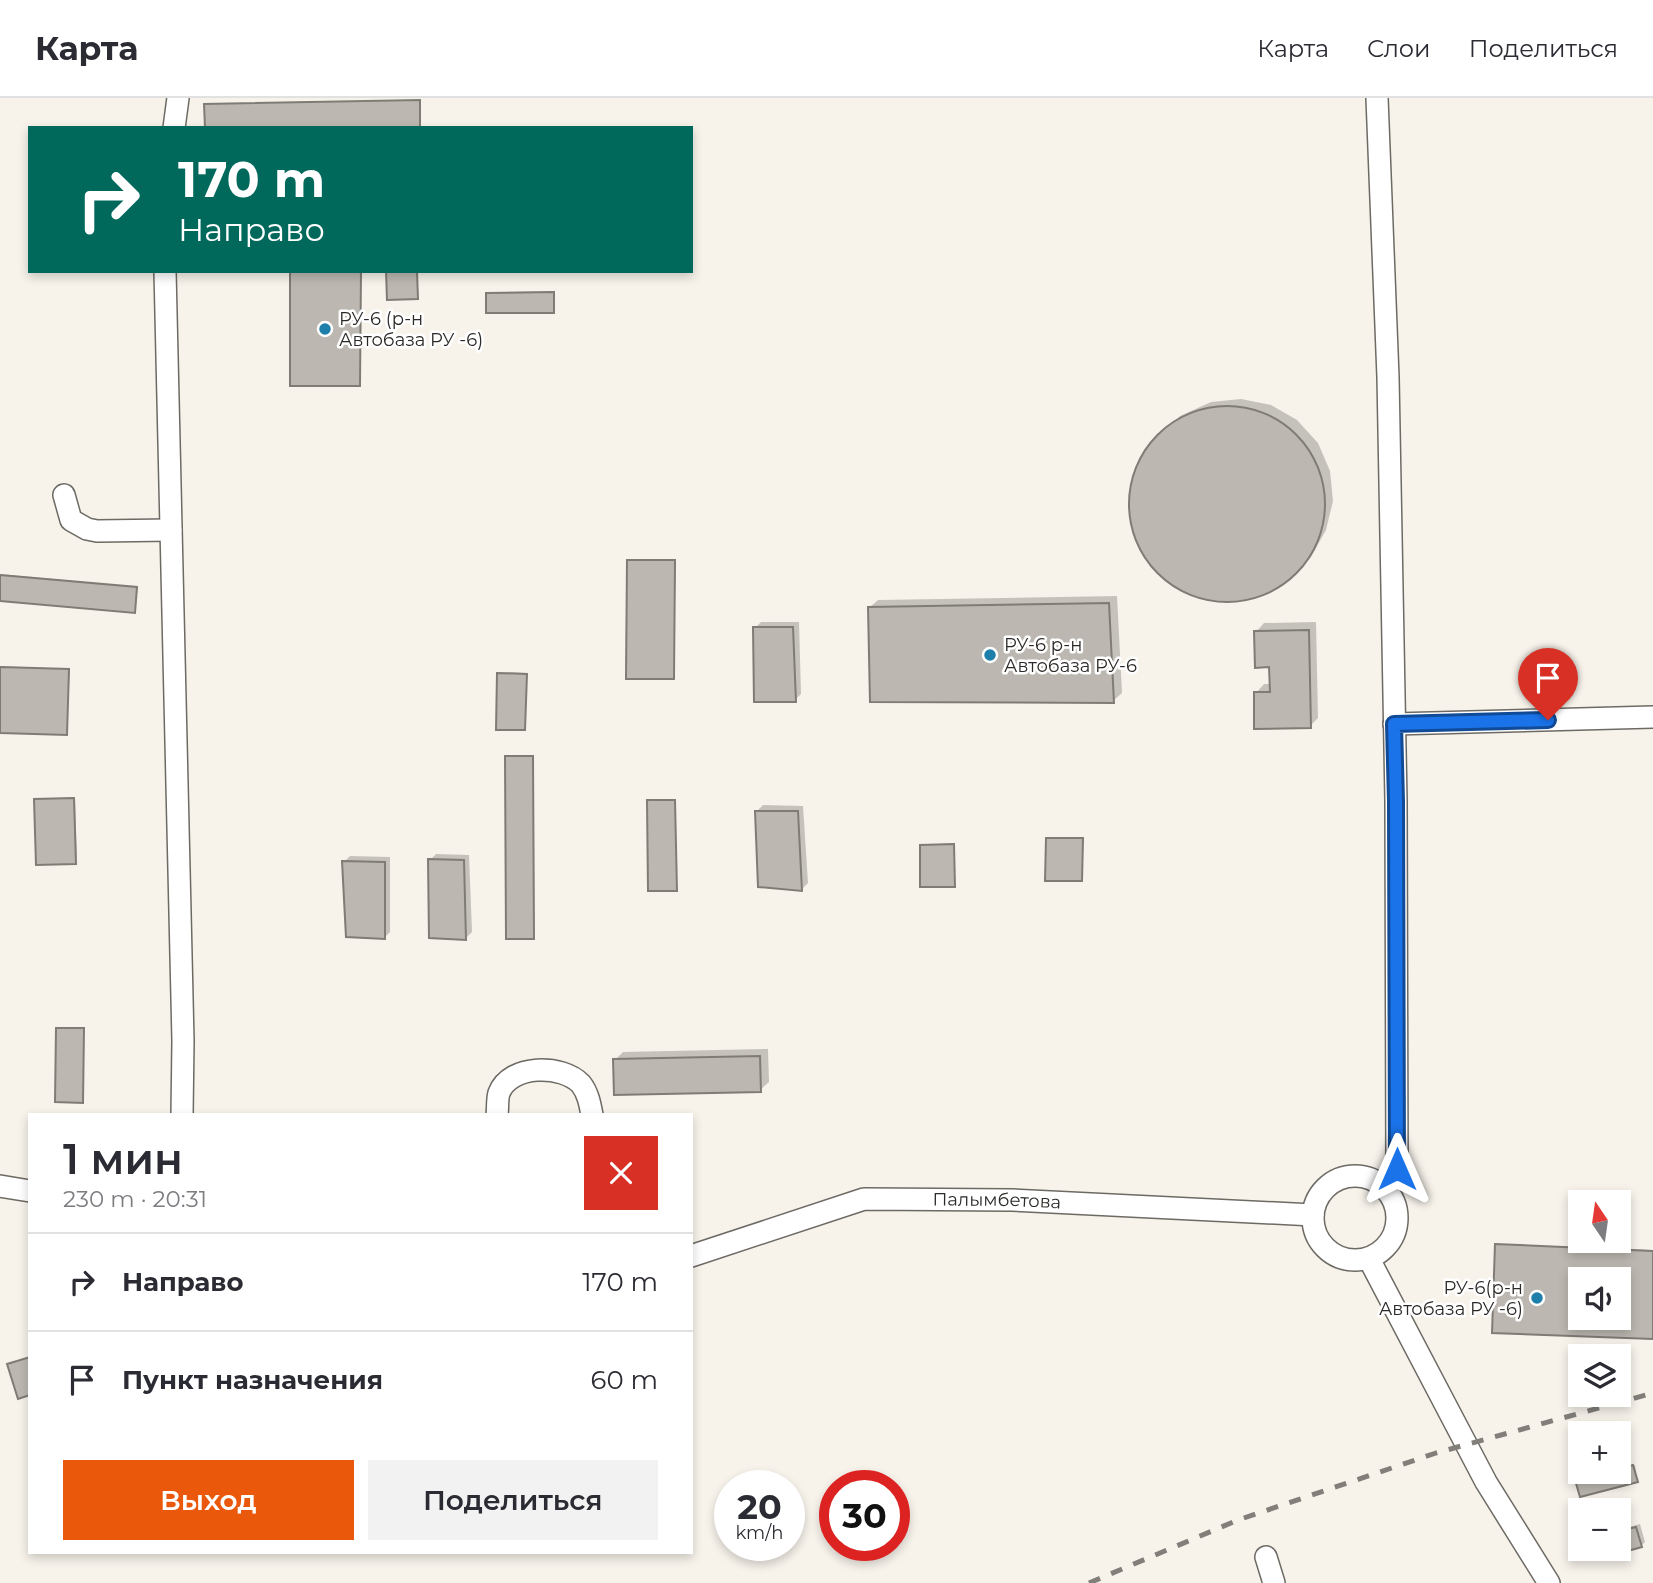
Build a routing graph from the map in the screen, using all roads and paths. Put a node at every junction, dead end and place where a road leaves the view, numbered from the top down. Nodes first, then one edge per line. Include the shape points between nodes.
1 (178, 98) edge
2 (1377, 98) edge
3 (174, 126) edge
4 (165, 273) edge
5 (64, 495) dead end
6 (171, 530) junction
7 (1653, 717) edge
8 (1394, 724) junction
9 (182, 1113) edge
10 (497, 1113) edge
11 (592, 1113) edge
12 (0, 1186) edge
13 (1387, 1189) junction
14 (28, 1191) edge
15 (1312, 1215) junction
16 (693, 1255) edge
17 (1369, 1259) junction
18 (1266, 1557) dead end
19 (1273, 1583) edge
20 (1549, 1583) edge

1 - 3 street
2 - 8 street
4 - 6 street
5 - 6 street via 71,520 87,529
6 - 9 street
7 - 8 street
8 - 13 street via 1397,1169
10 - 11 street via 499,1093 508,1080 521,1073 554,1070 581,1085
12 - 14 street
13 - 15 street via 1375,1180 1348,1176 1324,1190
13 - 17 street via 1396,1207 1397,1228 1382,1252
15 - 16 street, Палымбетова via 1012,1200 864,1199
15 - 17 street via 1314,1229 1329,1252 1341,1259
17 - 20 street via 1486,1482
18 - 19 street

